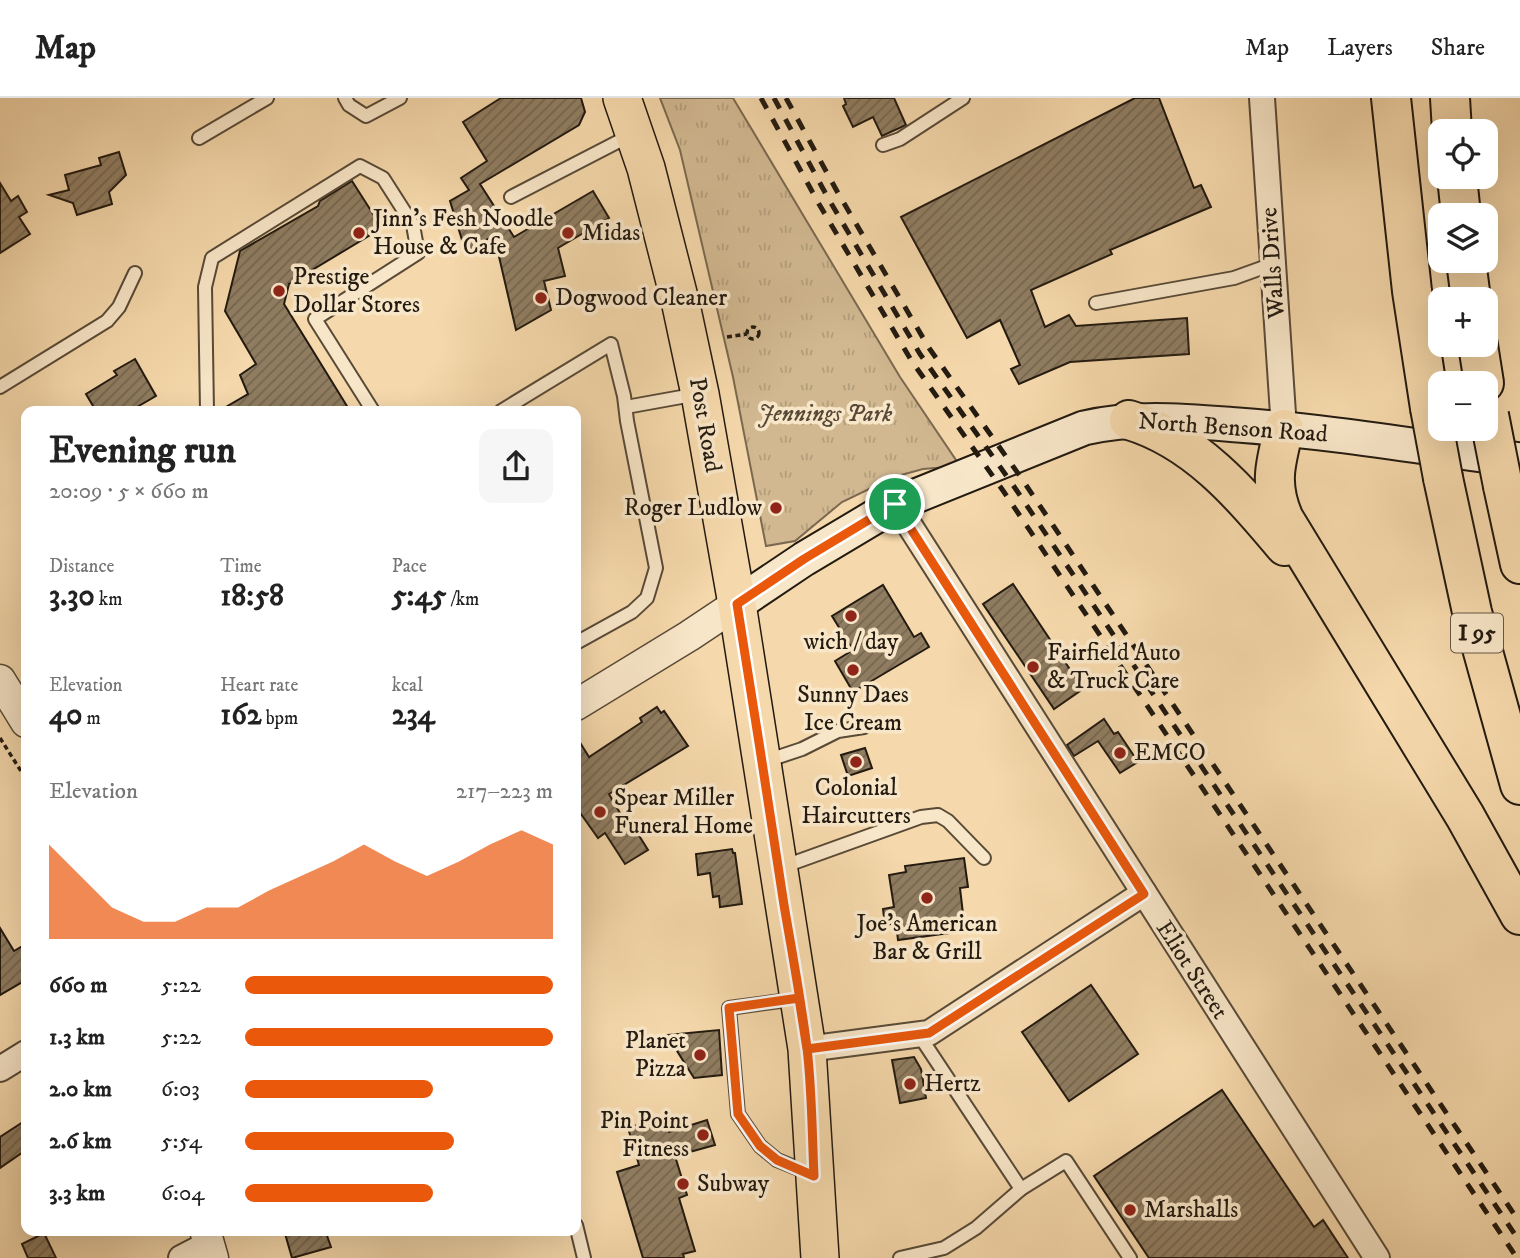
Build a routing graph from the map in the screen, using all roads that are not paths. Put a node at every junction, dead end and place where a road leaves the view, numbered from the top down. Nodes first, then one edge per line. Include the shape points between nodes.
1 (267, 98) edge
2 (345, 98) edge
3 (400, 98) edge
4 (622, 98) edge
5 (963, 98) edge
6 (1262, 98) edge
7 (1391, 98) edge
8 (1450, 98) edge
9 (1451, 119) edge
10 (635, 133) junction
11 (199, 138) dead end
12 (883, 145) dead end
13 (511, 197) dead end
14 (1273, 264) junction
15 (135, 273) dead end
16 (1096, 303) dead end
17 (0, 387) edge
18 (700, 394) junction
19 (207, 406) edge
20 (370, 406) edge
21 (509, 406) edge
22 (626, 407) junction
23 (1129, 420) junction
24 (1284, 429) junction
25 (1498, 432) edge
26 (1512, 473) edge
27 (895, 504) junction
28 (1520, 564) edge
29 (737, 604) junction
30 (1353, 633) junction
31 (581, 640) edge
32 (0, 680) edge
33 (581, 702) edge
34 (21, 714) edge
35 (864, 727) dead end
36 (762, 762) junction
37 (1520, 785) edge
38 (984, 858) dead end
39 (779, 868) junction
40 (1144, 894) junction
41 (1520, 915) edge
42 (799, 998) junction
43 (919, 1035) junction
44 (807, 1049) junction
45 (21, 1056) edge
46 (0, 1069) edge
47 (814, 1176) junction
48 (1021, 1189) junction
49 (578, 1236) edge
50 (209, 1244) edge
51 (948, 1253) edge
52 (181, 1258) edge
53 (584, 1258) edge
54 (820, 1258) edge
55 (900, 1258) edge
56 (1130, 1258) edge
57 (1377, 1258) edge

1 - 11 lane
2 - 3 lane via 366,116
4 - 10 main road, Post Road
5 - 12 lane
6 - 14 street, Walls Drive
7 - 37 highway, I 95, bridge via 1412,291 1443,478 1472,612
8 - 9 highway
10 - 13 lane
10 - 18 main road, Post Road
14 - 16 lane via 1234,278
14 - 24 street, Walls Drive
15 - 17 lane via 107,321
18 - 22 lane
18 - 29 main road, Post Road
19 - 20 lane via 205,287 212,258 360,166 383,178 413,225 418,253 315,319
21 - 22 lane via 611,344
22 - 31 lane via 656,568 648,598
23 - 24 main road, North Benson Road
23 - 27 main road, North Benson Road via 1084,428
23 - 30 highway via 1188,447 1219,474 1304,568
24 - 26 main road, North Benson Road
24 - 30 highway via 1273,480 1278,505
25 - 26 highway, bridge
26 - 28 highway
27 - 29 main road, North Benson Road
27 - 40 street, Eliot Street
29 - 33 street
29 - 36 main road, Post Road
30 - 41 highway
32 - 34 street
35 - 36 lane via 838,731 802,750
36 - 39 main road, Post Road
38 - 39 lane via 937,815
39 - 42 main road, Post Road
40 - 43 street via 929,1033
40 - 57 street, Eliot Street
42 - 44 main road, Post Road
42 - 47 lane via 729,1008 738,1114 760,1146 777,1160
43 - 44 street
43 - 48 lane
44 - 47 main road, Post Road
45 - 46 street
47 - 54 main road, Post Road
48 - 51 lane
48 - 56 lane via 1066,1161
49 - 53 lane
50 - 52 street
51 - 55 lane

